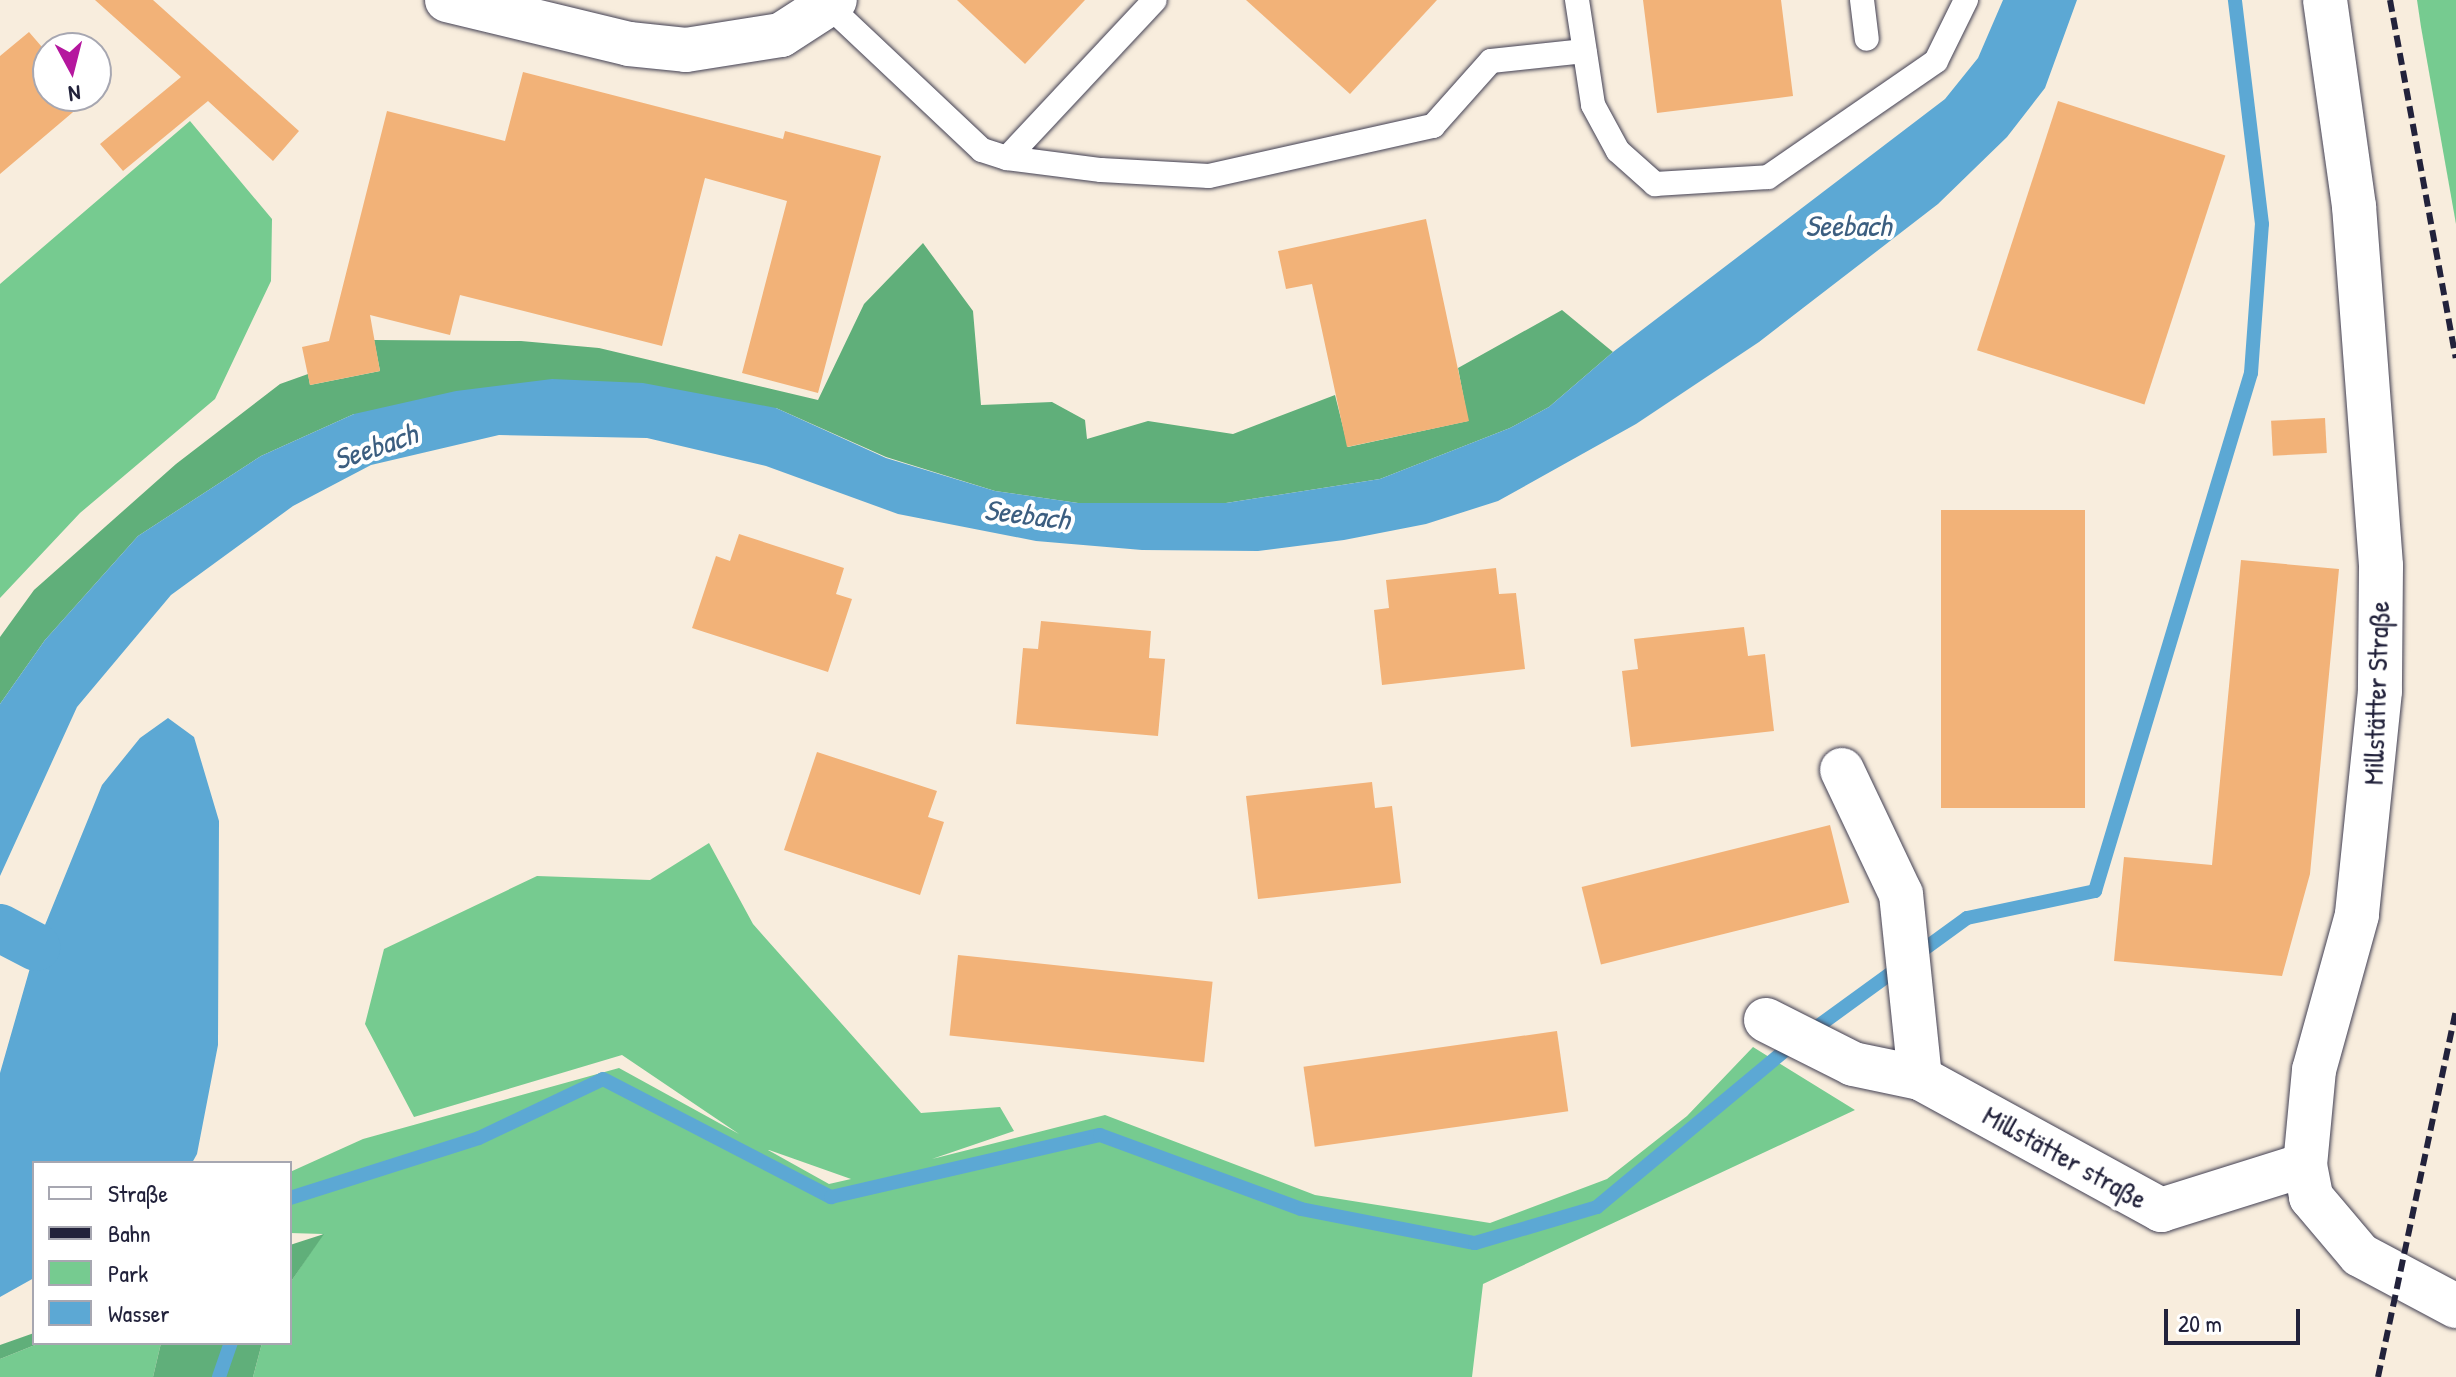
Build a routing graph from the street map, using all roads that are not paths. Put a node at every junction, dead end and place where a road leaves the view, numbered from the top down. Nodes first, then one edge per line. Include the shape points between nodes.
1 (447, 0) edge
2 (1155, 0) edge
3 (1577, 0) edge
4 (1862, 0) edge
5 (1966, 0) edge
6 (2325, 0) edge
7 (832, 3) edge
8 (1867, 39) dead end
9 (1584, 51) junction
10 (1007, 158) junction
11 (1842, 770) dead end
12 (1766, 1020) dead end
13 (1920, 1078) junction
14 (2305, 1165) junction
15 (2456, 1306) edge

1 - 7 street via 629,44 686,50 781,35
2 - 10 lane
3 - 9 lane
4 - 8 lane
5 - 9 lane via 1936,61 1768,177 1655,184 1618,151 1593,105
6 - 14 street, Millstätter Straße via 2354,206 2381,566 2380,691 2357,915 2314,1070
7 - 10 lane via 982,150
9 - 10 lane via 1491,61 1433,126 1209,176
11 - 13 street via 1901,894
12 - 13 street, Millstätter straße via 1853,1064
13 - 14 street, Millstätter straße via 2161,1210
14 - 15 street, Millstätter Straße via 2311,1197 2360,1255

